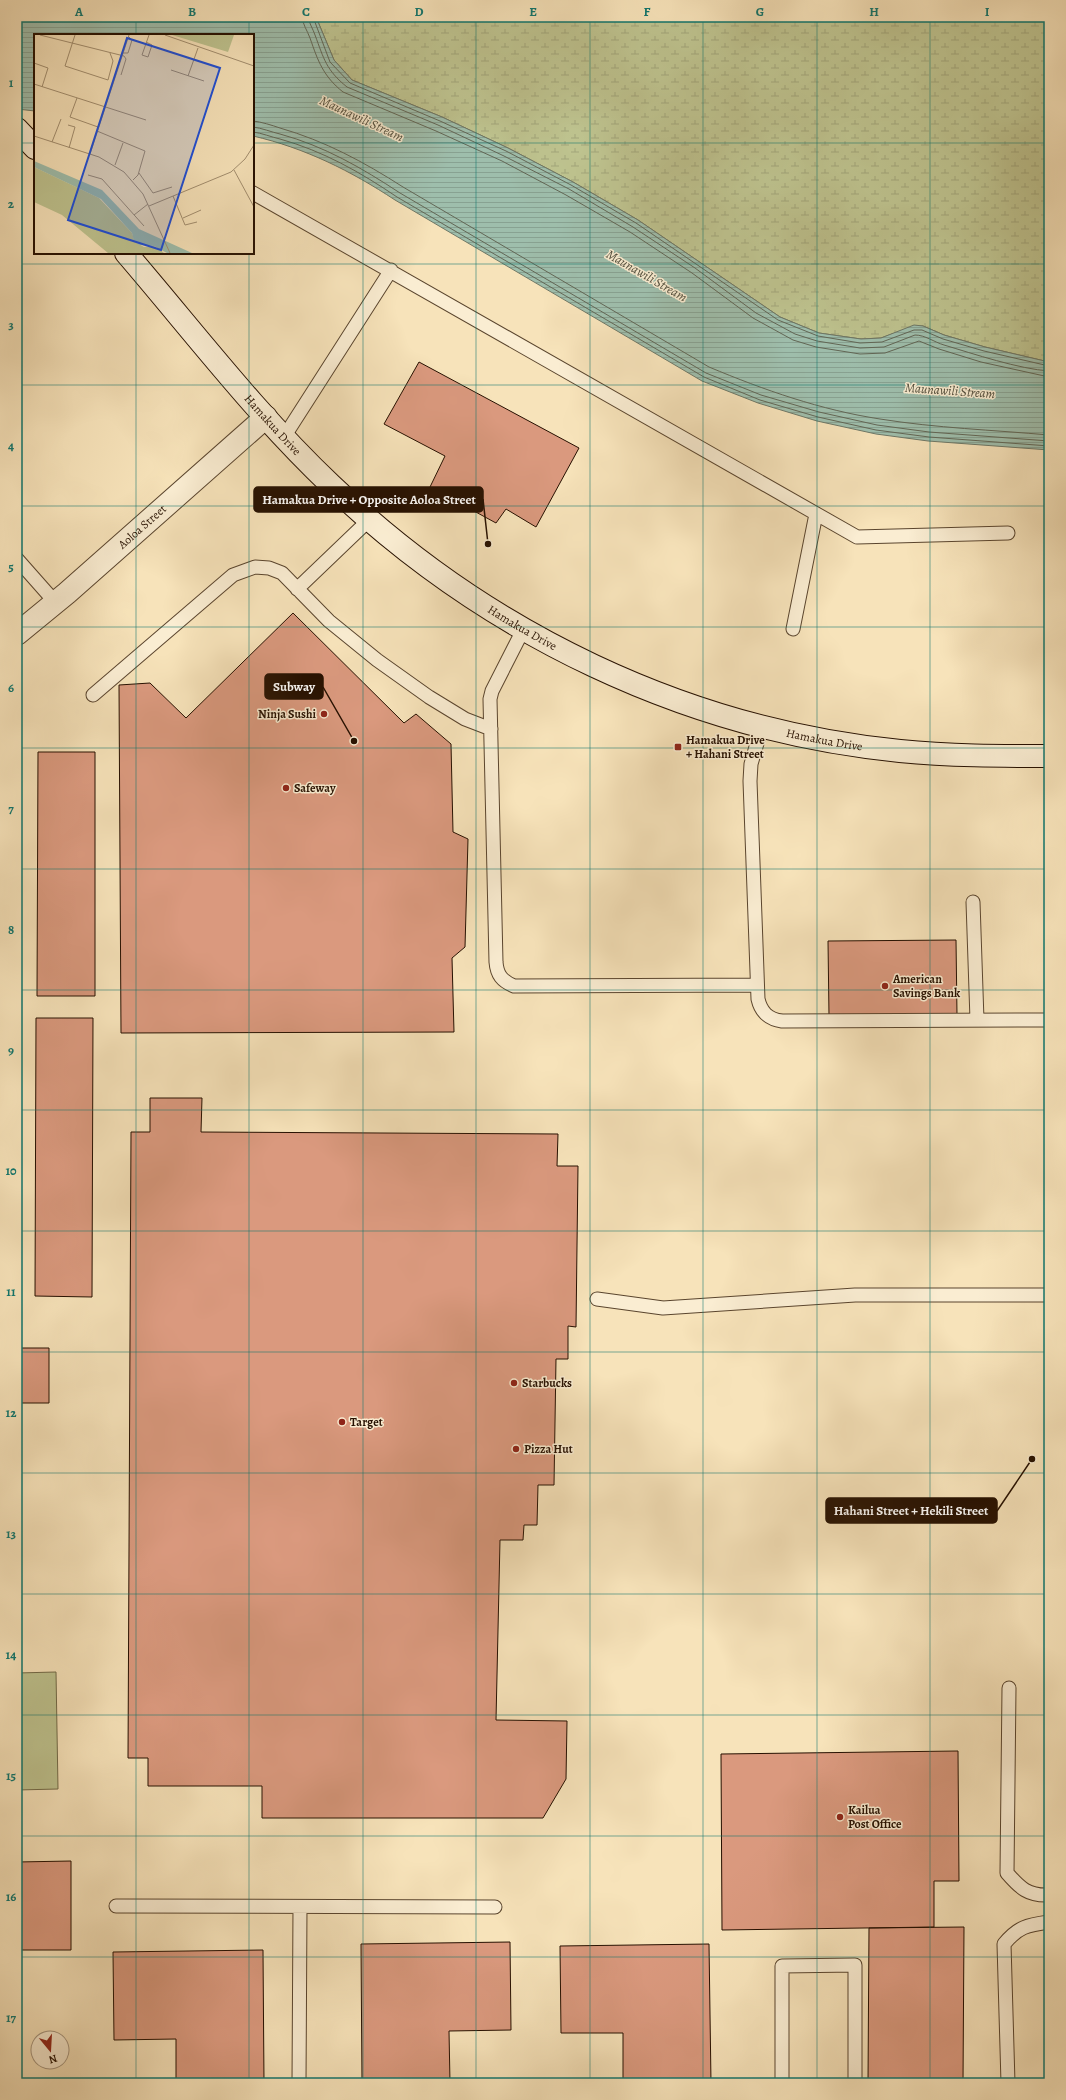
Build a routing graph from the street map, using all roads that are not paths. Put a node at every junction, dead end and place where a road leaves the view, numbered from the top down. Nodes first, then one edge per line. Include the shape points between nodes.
1 (17, 129) edge
2 (34, 147) edge
3 (254, 194) edge
4 (127, 254) edge
5 (391, 270) junction
6 (266, 417) junction
7 (284, 437) junction
8 (816, 514) junction
9 (369, 520) junction
10 (1008, 533) dead end
11 (17, 559) edge
12 (297, 589) junction
13 (56, 602) junction
14 (793, 629) dead end
15 (523, 630) junction
16 (17, 634) edge
17 (93, 695) dead end
18 (762, 726) junction
19 (491, 729) junction
20 (1049, 756) edge
21 (973, 902) dead end
22 (757, 985) junction
23 (977, 1020) junction
24 (1049, 1020) edge
25 (1049, 1295) edge
26 (597, 1299) dead end
27 (1009, 1688) dead end
28 (1049, 1895) edge
29 (116, 1906) dead end
30 (300, 1907) junction
31 (495, 1907) dead end
32 (1049, 1922) edge
33 (299, 2083) edge
34 (782, 2083) edge
35 (855, 2083) edge
36 (1008, 2083) edge

1 - 2 main road
3 - 5 lane
4 - 6 main road, Hamakua Drive
5 - 7 lane
5 - 8 lane
6 - 7 main road, Hamakua Drive
6 - 13 main road, Aoloa Street
7 - 9 main road, Hamakua Drive via 329,484
8 - 10 lane via 857,537
8 - 14 lane
9 - 12 lane
9 - 15 main road, Hamakua Drive via 427,567
11 - 13 lane
12 - 17 lane via 282,573 269,568 254,567 233,575
12 - 19 lane via 335,626 377,660 465,720
13 - 16 main road, Aoloa Street
15 - 18 main road, Hamakua Drive via 592,666 652,691 713,713
15 - 19 lane via 492,691
18 - 20 main road, Hamakua Drive via 836,742 899,751 962,756
18 - 22 lane via 751,764 750,781
19 - 22 lane via 496,962 502,980 514,986
21 - 23 lane
22 - 23 lane via 760,1008 766,1016 774,1020
23 - 24 lane
25 - 26 lane via 855,1295 664,1308
27 - 28 lane via 1007,1873 1020,1888 1039,1896
29 - 30 lane
30 - 31 lane
30 - 33 lane
32 - 36 lane via 1016,1930 1004,1944
34 - 35 lane via 782,1966 855,1966

